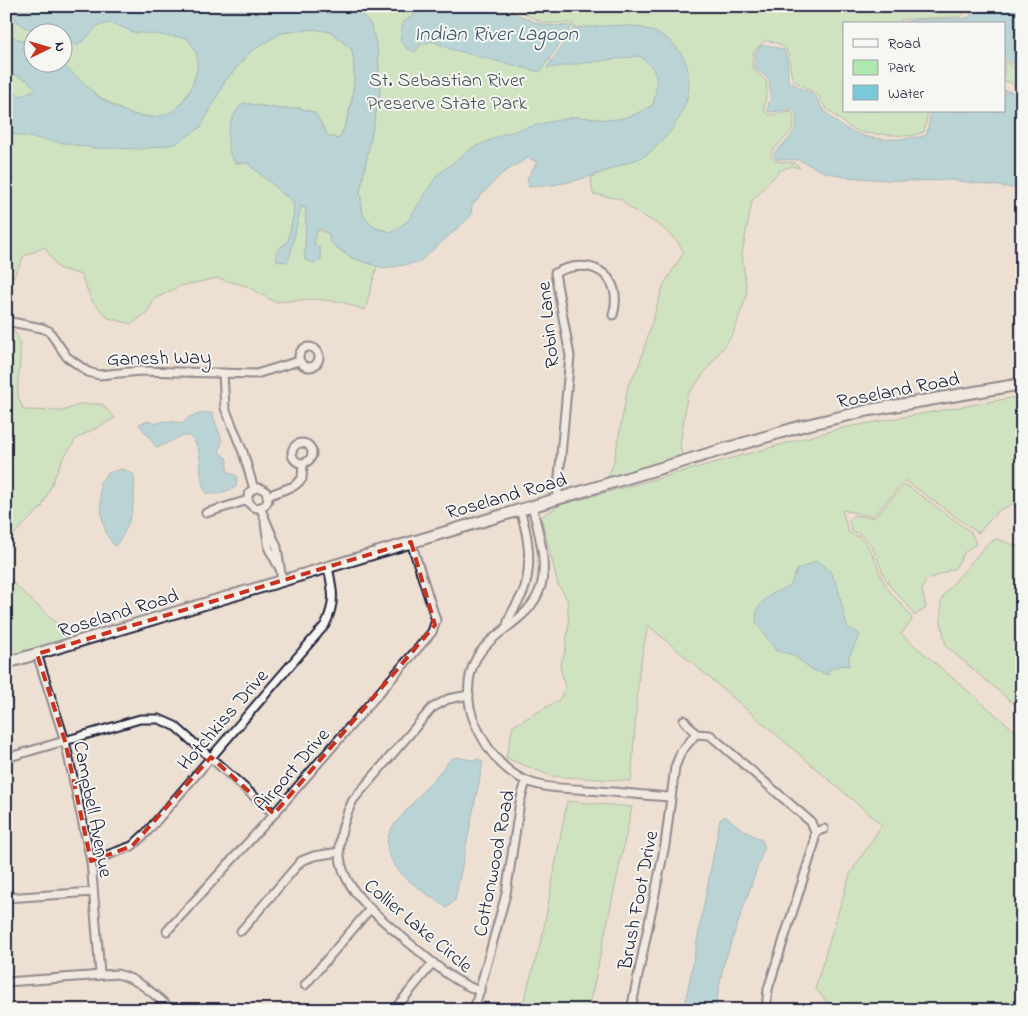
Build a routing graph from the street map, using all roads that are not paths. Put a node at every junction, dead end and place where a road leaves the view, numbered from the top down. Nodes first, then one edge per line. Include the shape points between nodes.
1 (613, 315) dead end
2 (6, 321) edge
3 (300, 360) dead end
4 (223, 372) junction
5 (1022, 384) edge
6 (303, 463) dead end
7 (254, 489) junction
8 (267, 496) junction
9 (556, 499) junction
10 (248, 500) junction
11 (532, 506) junction
12 (260, 507) junction
13 (520, 510) junction
14 (206, 513) dead end
15 (410, 542) junction
16 (540, 542) junction
17 (528, 544) junction
18 (328, 567) junction
19 (282, 581) junction
20 (506, 625) junction
21 (38, 654) junction
22 (6, 663) edge
23 (469, 695) junction
24 (684, 720) dead end
25 (696, 734) junction
26 (65, 741) junction
27 (211, 757) junction
28 (6, 758) edge
29 (526, 781) junction
30 (670, 797) junction
31 (274, 814) junction
32 (824, 829) dead end
33 (815, 832) junction
34 (339, 852) junction
35 (91, 861) junction
36 (6, 885) edge
37 (93, 892) junction
38 (7, 898) edge
39 (370, 908) junction
40 (167, 931) dead end
41 (241, 931) dead end
42 (433, 963) junction
43 (100, 974) junction
44 (6, 982) edge
45 (305, 985) dead end
46 (480, 991) junction
47 (172, 1010) edge
48 (394, 1010) edge
49 (474, 1010) edge
50 (631, 1010) edge
51 (766, 1010) edge

1 - 9 street, Robin Lane via 616,306 611,280 602,270 589,265 564,268 555,273 570,356
2 - 4 street, Ganesh Way via 49,331 67,357 88,372 99,375 140,370
3 - 4 street, Ganesh Way via 256,374
4 - 7 street via 225,408
5 - 9 main road, Roseland Road via 870,410 802,426
6 - 8 street via 302,478 294,486
7 - 8 street via 262,489
7 - 10 street
8 - 12 street via 267,502
9 - 11 main road, Roseland Road
10 - 12 street
10 - 14 street
11 - 13 main road, Roseland Road
11 - 16 street
12 - 19 street
13 - 15 main road, Roseland Road
13 - 17 street
15 - 18 main road, Roseland Road
15 - 31 street, Airport Drive via 436,620 435,626
16 - 17 street
16 - 20 street via 541,588 517,622
17 - 20 street via 524,588
18 - 19 main road, Roseland Road
18 - 27 street, Hotchkiss Drive via 334,594 332,611 325,625
19 - 21 main road, Roseland Road
20 - 23 street via 478,656 468,679
21 - 22 main road, Roseland Road
21 - 26 street, Campbell Avenue
23 - 29 street via 472,716 482,740 497,759
23 - 34 street, Collier Lake Circle via 448,699 432,708 353,800 344,818
24 - 25 street
25 - 30 street, Brush Foot Drive via 681,752
25 - 33 street via 710,735 811,822
26 - 27 street via 140,719 159,719 174,726
26 - 28 street
26 - 35 street, Campbell Avenue
27 - 31 street
27 - 35 street, Hotchkiss Drive via 132,846
29 - 30 street via 550,787
29 - 46 street, Cottonwood Road via 506,894
30 - 50 street, Brush Foot Drive via 665,844
31 - 40 street, Airport Drive
32 - 33 street
33 - 51 street via 814,846 768,989
34 - 39 street, Collier Lake Circle via 349,886
34 - 41 street via 301,861
35 - 37 street, Campbell Avenue
36 - 38 street
37 - 38 street
37 - 43 street, Campbell Avenue
39 - 42 street, Collier Lake Circle
39 - 45 street
42 - 46 street, Collier Lake Circle via 456,982
42 - 48 street
43 - 44 street
43 - 47 street via 129,977
46 - 49 street, Cottonwood Road

